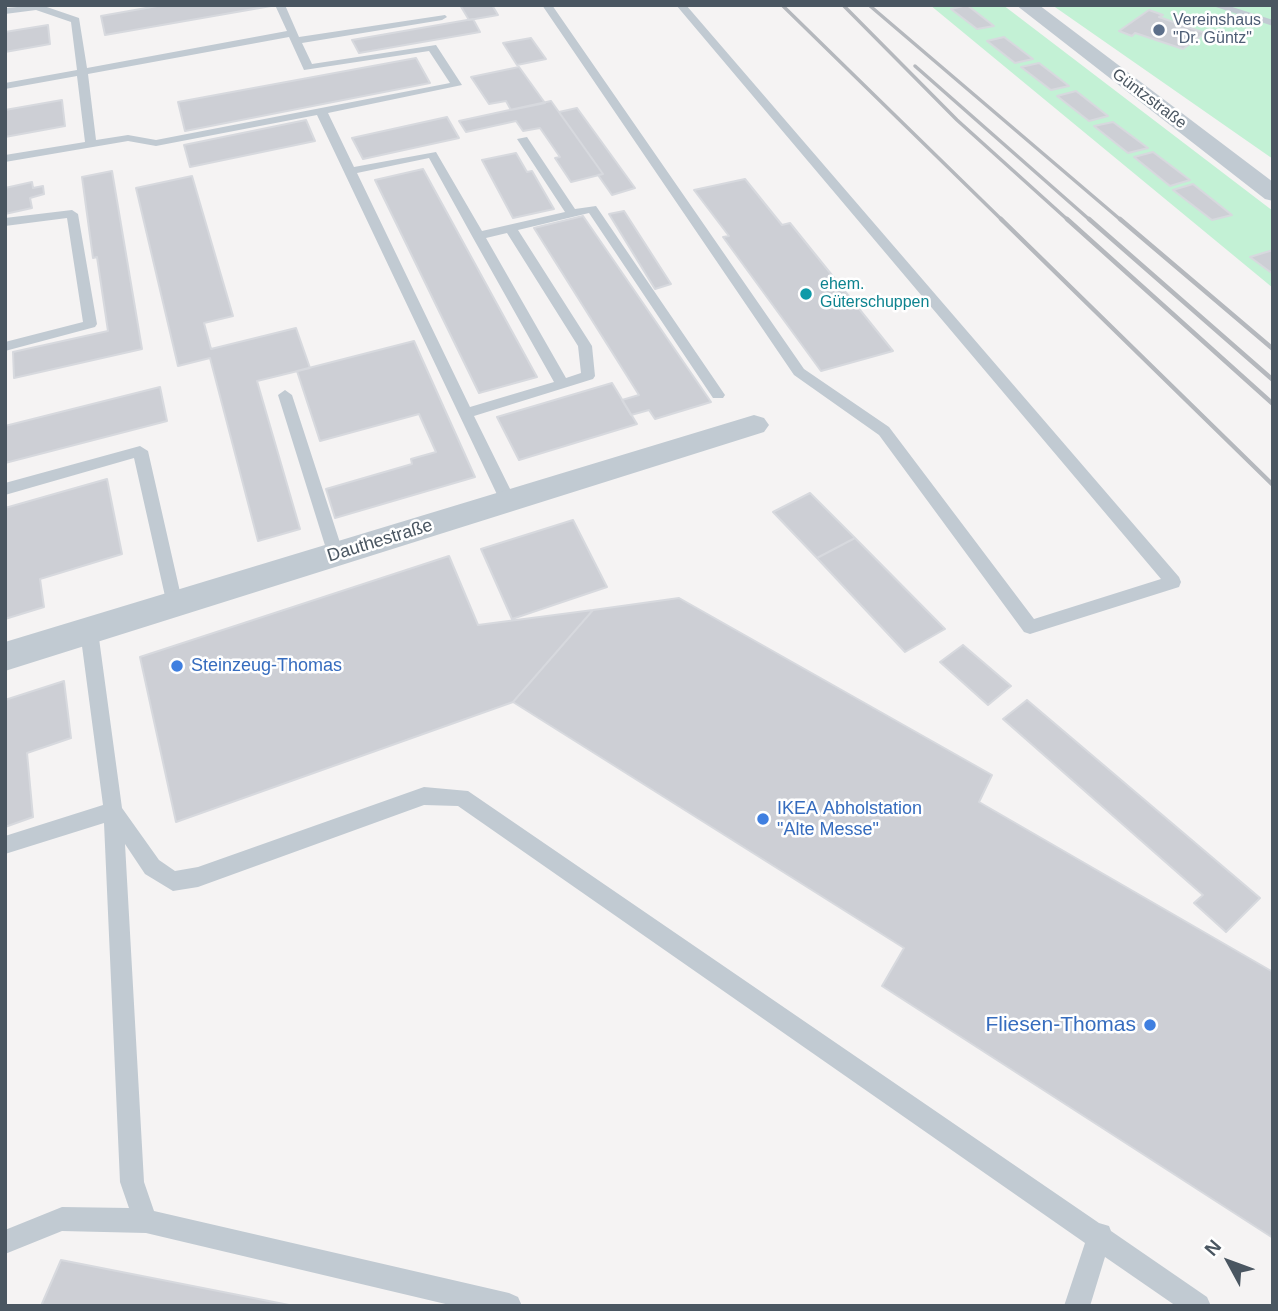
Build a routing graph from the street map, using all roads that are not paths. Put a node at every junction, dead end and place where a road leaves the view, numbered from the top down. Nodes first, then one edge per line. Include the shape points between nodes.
1 (280, 5) edge
2 (547, 5) edge
3 (681, 5) edge
4 (1026, 5) edge
5 (1215, 5) edge
6 (5, 11) edge
7 (442, 17) dead end
8 (1273, 23) edge
9 (294, 37) junction
10 (82, 73) junction
11 (5, 86) edge
12 (321, 111) junction
13 (523, 139) dead end
14 (91, 144) junction
15 (5, 159) edge
16 (350, 171) junction
17 (1273, 194) edge
18 (572, 214) junction
19 (5, 222) edge
20 (511, 229) junction
21 (478, 236) junction
22 (5, 346) edge
23 (562, 384) junction
24 (285, 395) dead end
25 (718, 395) dead end
26 (466, 413) junction
27 (754, 425) dead end
28 (5, 489) edge
29 (508, 501) junction
30 (336, 555) junction
31 (175, 605) junction
32 (89, 631) junction
33 (5, 657) edge
34 (113, 811) junction
35 (5, 845) edge
36 (146, 1221) junction
37 (1100, 1235) junction
38 (5, 1242) edge
39 (509, 1306) edge
40 (1077, 1306) edge
41 (1198, 1306) edge

1 - 9 lane
2 - 3 lane via 799,372 884,431 1030,627 1173,582
4 - 17 street, Güntzstraße
5 - 8 lane
6 - 10 lane via 37,7 76,20
7 - 9 lane
9 - 10 lane
9 - 12 lane via 307,68 432,47 457,85
10 - 11 lane
10 - 14 lane
12 - 14 lane via 156,143 128,138
12 - 16 lane
13 - 18 lane
14 - 15 lane
16 - 21 lane via 432,154
16 - 26 lane
18 - 20 lane
18 - 25 lane via 593,209
19 - 22 lane via 72,214 90,324
20 - 21 lane
20 - 23 lane via 585,346 588,376
21 - 23 lane
23 - 26 lane
24 - 30 lane
26 - 29 lane
27 - 29 street, Dauthestraße
28 - 31 lane via 140,451
29 - 30 street, Dauthestraße
30 - 31 street, Dauthestraße
31 - 32 street, Dauthestraße
32 - 33 street, Dauthestraße
32 - 34 lane
34 - 35 lane
34 - 36 lane via 132,1182
34 - 37 lane via 152,867 173,881 198,877 424,796 461,797
36 - 38 lane via 62,1219
36 - 39 lane
37 - 40 lane
37 - 41 lane

